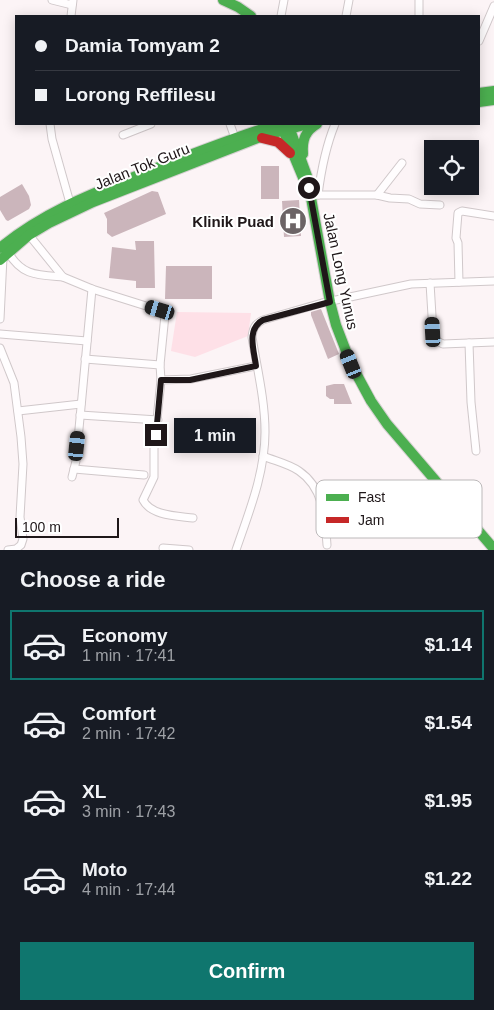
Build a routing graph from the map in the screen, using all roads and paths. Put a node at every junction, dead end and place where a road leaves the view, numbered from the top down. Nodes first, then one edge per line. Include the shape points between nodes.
1 (52, 0) edge
2 (223, 0) edge
3 (284, 0) edge
4 (349, 0) edge
5 (419, 0) edge
6 (73, 2) edge
7 (494, 6) edge
8 (71, 15) edge
9 (250, 15) edge
10 (281, 15) edge
11 (346, 15) edge
12 (419, 15) edge
13 (480, 39) edge
14 (494, 91) edge
15 (480, 93) edge
16 (494, 100) edge
17 (480, 102) edge
18 (50, 125) edge
19 (148, 125) edge
20 (230, 125) edge
21 (255, 125) edge
22 (315, 125) edge
23 (336, 125) edge
24 (284, 126) edge
25 (123, 135) dead end
26 (249, 137) junction
27 (235, 138) junction
28 (300, 163) junction
29 (402, 164) dead end
30 (312, 193) junction
31 (377, 195) junction
32 (70, 203) junction
33 (440, 204) dead end
34 (494, 216) edge
35 (29, 235) junction
36 (3, 254) edge
37 (63, 277) junction
38 (494, 280) edge
39 (459, 282) junction
40 (430, 283) junction
41 (92, 290) junction
42 (330, 302) junction
43 (0, 319) edge
44 (0, 334) edge
45 (87, 341) junction
46 (494, 342) edge
47 (468, 343) junction
48 (0, 348) edge
49 (86, 359) junction
50 (160, 365) junction
51 (256, 366) junction
52 (161, 380) junction
53 (81, 404) junction
54 (18, 411) junction
55 (80, 415) junction
56 (158, 420) junction
57 (476, 451) dead end
58 (263, 456) junction
59 (144, 475) dead end
60 (435, 480) edge
61 (316, 491) edge
62 (193, 518) dead end
63 (482, 535) edge
64 (326, 538) edge
65 (327, 546) dead end
66 (163, 548) dead end
67 (494, 549) edge
68 (8, 550) edge
69 (189, 550) edge
70 (236, 550) edge

1 - 6 street
2 - 9 main road
3 - 10 street
4 - 11 street
5 - 12 street
6 - 8 street
7 - 13 street
14 - 15 main road
16 - 17 main road
18 - 32 street
19 - 25 street
20 - 27 street
21 - 26 main road
22 - 28 main road via 303,137
23 - 30 street
24 - 26 main road, Jalan Tok Guru
24 - 28 main road, Jalan Long Yunus
26 - 27 main road, Jalan Tok Guru
26 - 28 main road via 277,141
26 - 35 main road, Jalan Tok Guru via 94,202
27 - 32 main road, Jalan Tok Guru
28 - 30 main road, Jalan Long Yunus
29 - 31 street
30 - 31 street
30 - 42 main road, Jalan Long Yunus
31 - 33 street via 409,199 420,204
32 - 36 main road, Jalan Tok Guru via 32,222
34 - 39 street via 458,212
35 - 36 main road, Jalan Tok Guru
35 - 37 street
36 - 37 street via 25,271
36 - 43 street
37 - 41 street
38 - 39 street
39 - 40 street
40 - 42 street via 411,284
40 - 47 street via 434,338 442,344
41 - 45 street
41 - 50 street via 164,313 166,320
42 - 51 street via 257,323 252,337
42 - 60 main road, Jalan Long Yunus via 348,358 371,401
44 - 45 street
45 - 49 street
46 - 47 street
47 - 57 street
48 - 54 street via 14,383
49 - 50 street
49 - 53 street
50 - 52 street
51 - 52 street via 190,380
51 - 58 street via 265,426
52 - 56 street
53 - 54 street
53 - 55 street
54 - 68 street via 23,464 20,517 23,539 21,546
55 - 56 street
55 - 59 street via 73,473
56 - 62 street via 154,477 144,503 160,513
58 - 61 street via 297,470
58 - 70 street
63 - 67 main road, Jalan Long Yunus
64 - 65 street
66 - 69 street

